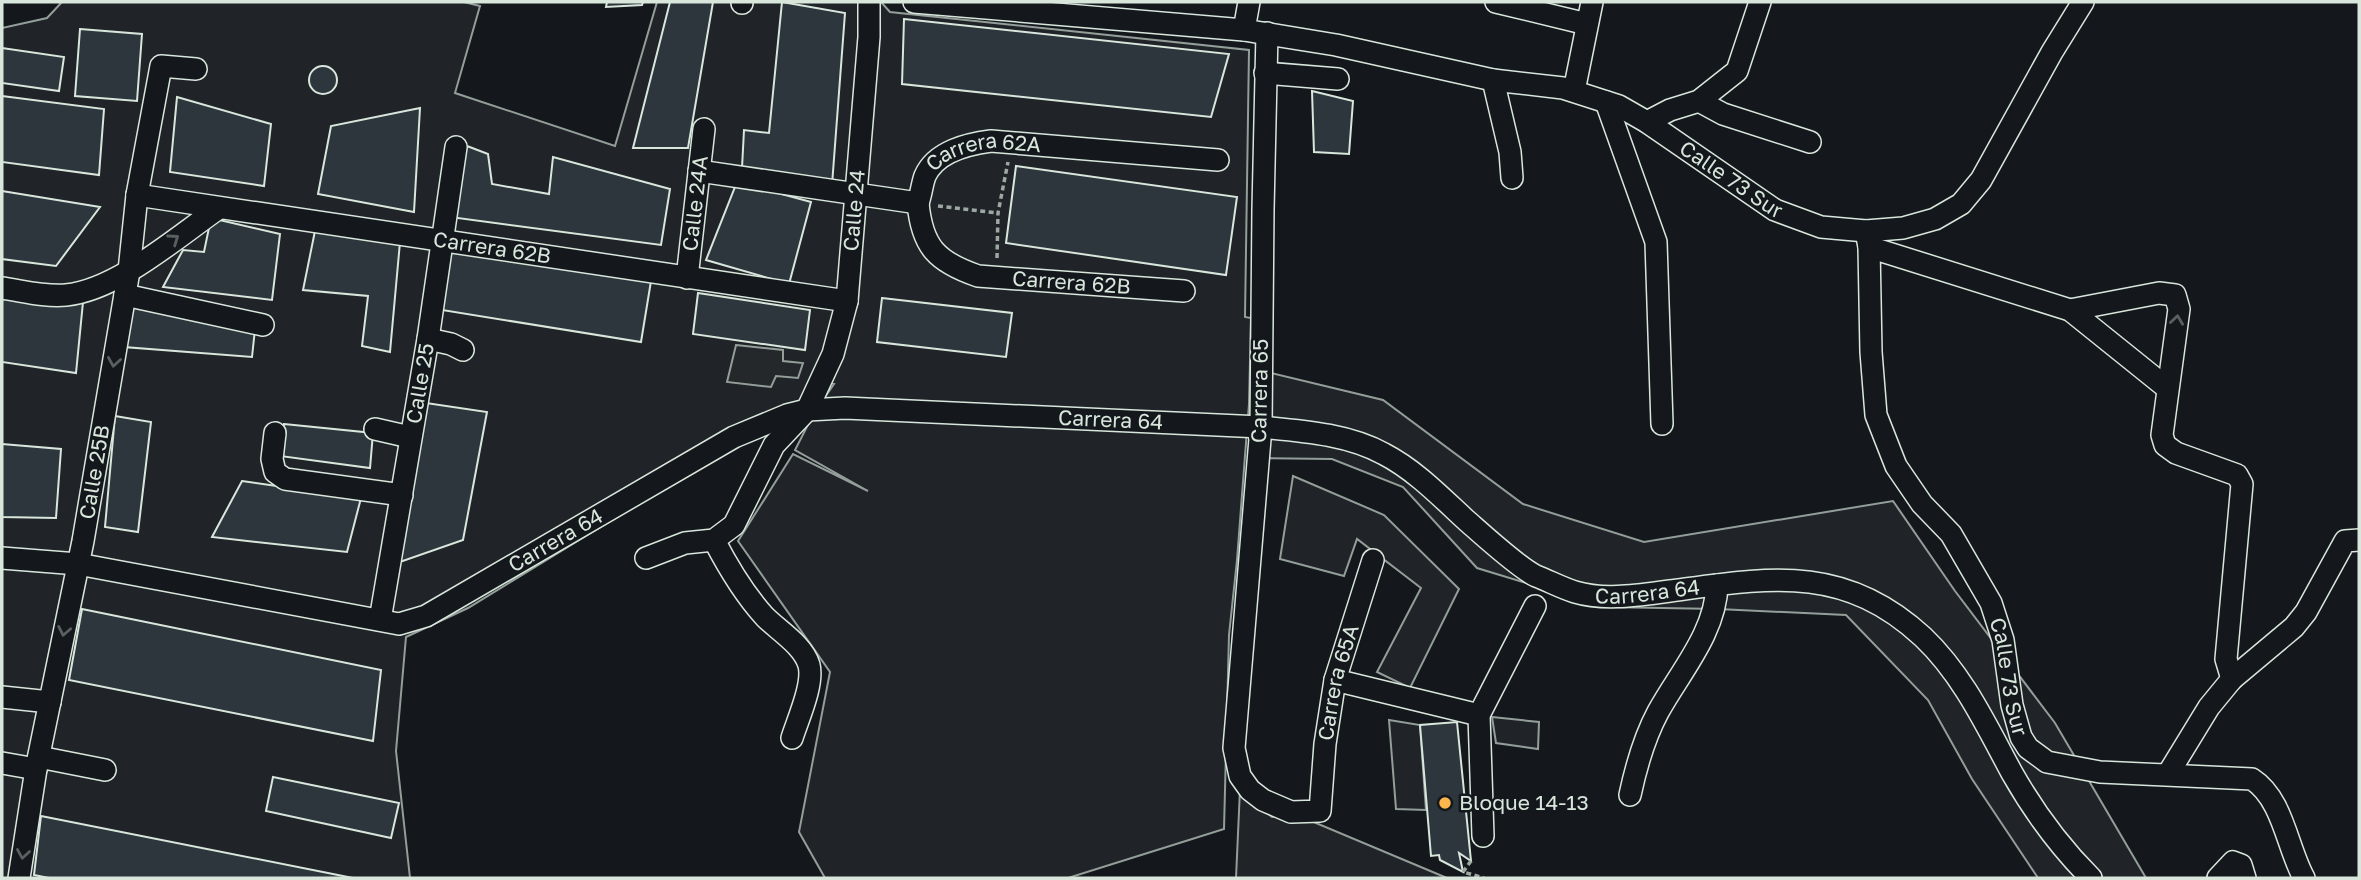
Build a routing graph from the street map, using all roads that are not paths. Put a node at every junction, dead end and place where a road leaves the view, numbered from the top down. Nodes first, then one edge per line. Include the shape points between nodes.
1 (869, 2) edge
2 (914, 2) edge
3 (1249, 2) edge
4 (1496, 2) edge
5 (1592, 2) edge
6 (2083, 2) edge
7 (1763, 5) edge
8 (1153, 11) edge
9 (1587, 24) junction
10 (1244, 30) junction
11 (1267, 33) junction
12 (196, 69) dead end
13 (1265, 73) junction
14 (1338, 79) dead end
15 (1493, 80) junction
16 (1574, 91) junction
17 (1699, 101) junction
18 (1606, 102) junction
19 (1647, 122) junction
20 (704, 129) dead end
21 (1810, 142) dead end
22 (456, 147) dead end
23 (1218, 160) dead end
24 (699, 171) junction
25 (1512, 178) dead end
26 (137, 195) junction
27 (856, 195) junction
28 (926, 204) junction
29 (219, 208) junction
30 (1868, 239) junction
31 (444, 240) junction
32 (129, 271) junction
33 (687, 278) junction
34 (2, 288) edge
35 (1184, 291) dead end
36 (125, 295) junction
37 (847, 301) junction
38 (2070, 310) junction
39 (263, 325) dead end
40 (428, 339) junction
41 (463, 349) dead end
42 (2167, 388) junction
43 (807, 410) junction
44 (1662, 424) dead end
45 (1261, 428) junction
46 (375, 429) dead end
47 (275, 433) dead end
48 (410, 437) junction
49 (402, 495) junction
50 (714, 540) junction
51 (2359, 540) edge
52 (2, 558) edge
53 (646, 558) dead end
54 (1373, 560) dead end
55 (78, 564) junction
56 (1717, 585) junction
57 (1535, 606) dead end
58 (380, 620) junction
59 (2232, 679) junction
60 (1335, 680) junction
61 (2, 697) edge
62 (50, 702) junction
63 (1479, 715) junction
64 (792, 738) dead end
65 (2, 763) edge
66 (38, 763) junction
67 (106, 770) dead end
68 (2168, 774) junction
69 (1630, 795) dead end
70 (1320, 811) joint
71 (1483, 836) dead end
72 (2089, 876) edge
73 (19, 878) edge
74 (2218, 878) edge
75 (2245, 878) edge
76 (2304, 878) edge

1 - 27 street, Calle 24
2 - 8 street, Calle 73 Sur
3 - 10 street
4 - 9 street
5 - 9 street
6 - 30 street via 1981,180 1961,204 1935,219
7 - 17 street via 1737,71
8 - 10 street, Calle 73 Sur
9 - 16 street
10 - 11 street, Calle 73 Sur
11 - 13 street, Carrera 65
11 - 15 street, Calle 73 Sur
12 - 26 street, Calle 25B via 161,66
13 - 14 street
13 - 45 street, Carrera 65
15 - 16 street, Calle 73 Sur
15 - 25 street
16 - 18 street, Calle 73 Sur
17 - 19 street
17 - 21 street via 1723,114
18 - 19 street, Calle 73 Sur
18 - 44 street via 1656,242
19 - 30 street, Calle 73 Sur via 1775,210
20 - 24 street, Calle 24A
22 - 31 street, Calle 25
23 - 28 street, Carrera 62A via 991,141 964,145 926,174
24 - 27 street, Carrera 62A
24 - 33 street, Calle 24A
26 - 29 street, Carrera 62B
26 - 32 street, Calle 25B
27 - 28 street, Carrera 62A
27 - 37 street, Calle 24
28 - 35 street, Carrera 62B via 920,228 930,247 953,267 978,276
29 - 31 street, Carrera 62B
32 -> 29 street
30 - 38 street
30 - 68 street, Calle 73 Sur via 1876,415 1896,467 1951,534 1991,603 2003,640 2021,737 2047,762 2101,772
31 - 33 street, Carrera 62B
31 - 40 street, Calle 25
32 - 34 street via 96,288 67,295
32 - 36 street, Calle 25B
33 - 37 street, Carrera 62B
36 - 39 street
36 -> 55 street, Calle 25B
37 - 43 street, Calle 24 via 833,354
38 - 42 street
42 -> 38 street via 2179,309 2175,295 2160,293
40 - 41 street
40 - 48 street, Calle 25
42 - 59 street via 2165,445 2237,475 2242,484 2226,659
43 - 45 street, Carrera 64
43 - 50 street, Calle 24 via 774,445 734,525
43 - 58 street, Carrera 64 via 734,437 426,616 399,624
45 - 56 street, Carrera 64 via 1343,439 1384,453 1417,475 1532,574 1576,593 1625,597
45 - 70 street, Carrera 65 via 1234,748 1240,776 1263,800 1291,812
46 - 48 street
47 - 49 street via 272,459 275,472 285,479
48 - 49 street, Calle 25
49 - 58 street, Calle 25
50 - 53 street via 685,543
50 - 64 street via 733,575 808,664 810,680
51 - 59 street via 2345,541 2294,627
52 - 55 street, Carrera 64
54 - 60 street, Carrera 65A
55 - 58 street, Carrera 64
55 -> 62 street, Calle 25B
56 - 69 street via 1710,624 1656,715 1637,762
56 - 72 street, Carrera 64 via 1814,580 1882,606 1922,636 1954,671 1986,720 2037,813
57 - 63 street
59 - 68 street
60 - 63 street
60 - 70 street, Carrera 65A
61 - 62 street
62 - 66 street, Calle 25B
63 - 71 street
65 - 66 street
66 - 67 street
66 -> 73 street, Calle 25B
68 - 76 street, Calle 73 Sur via 2252,779 2261,785
74 - 75 street via 2233,862 2241,865

